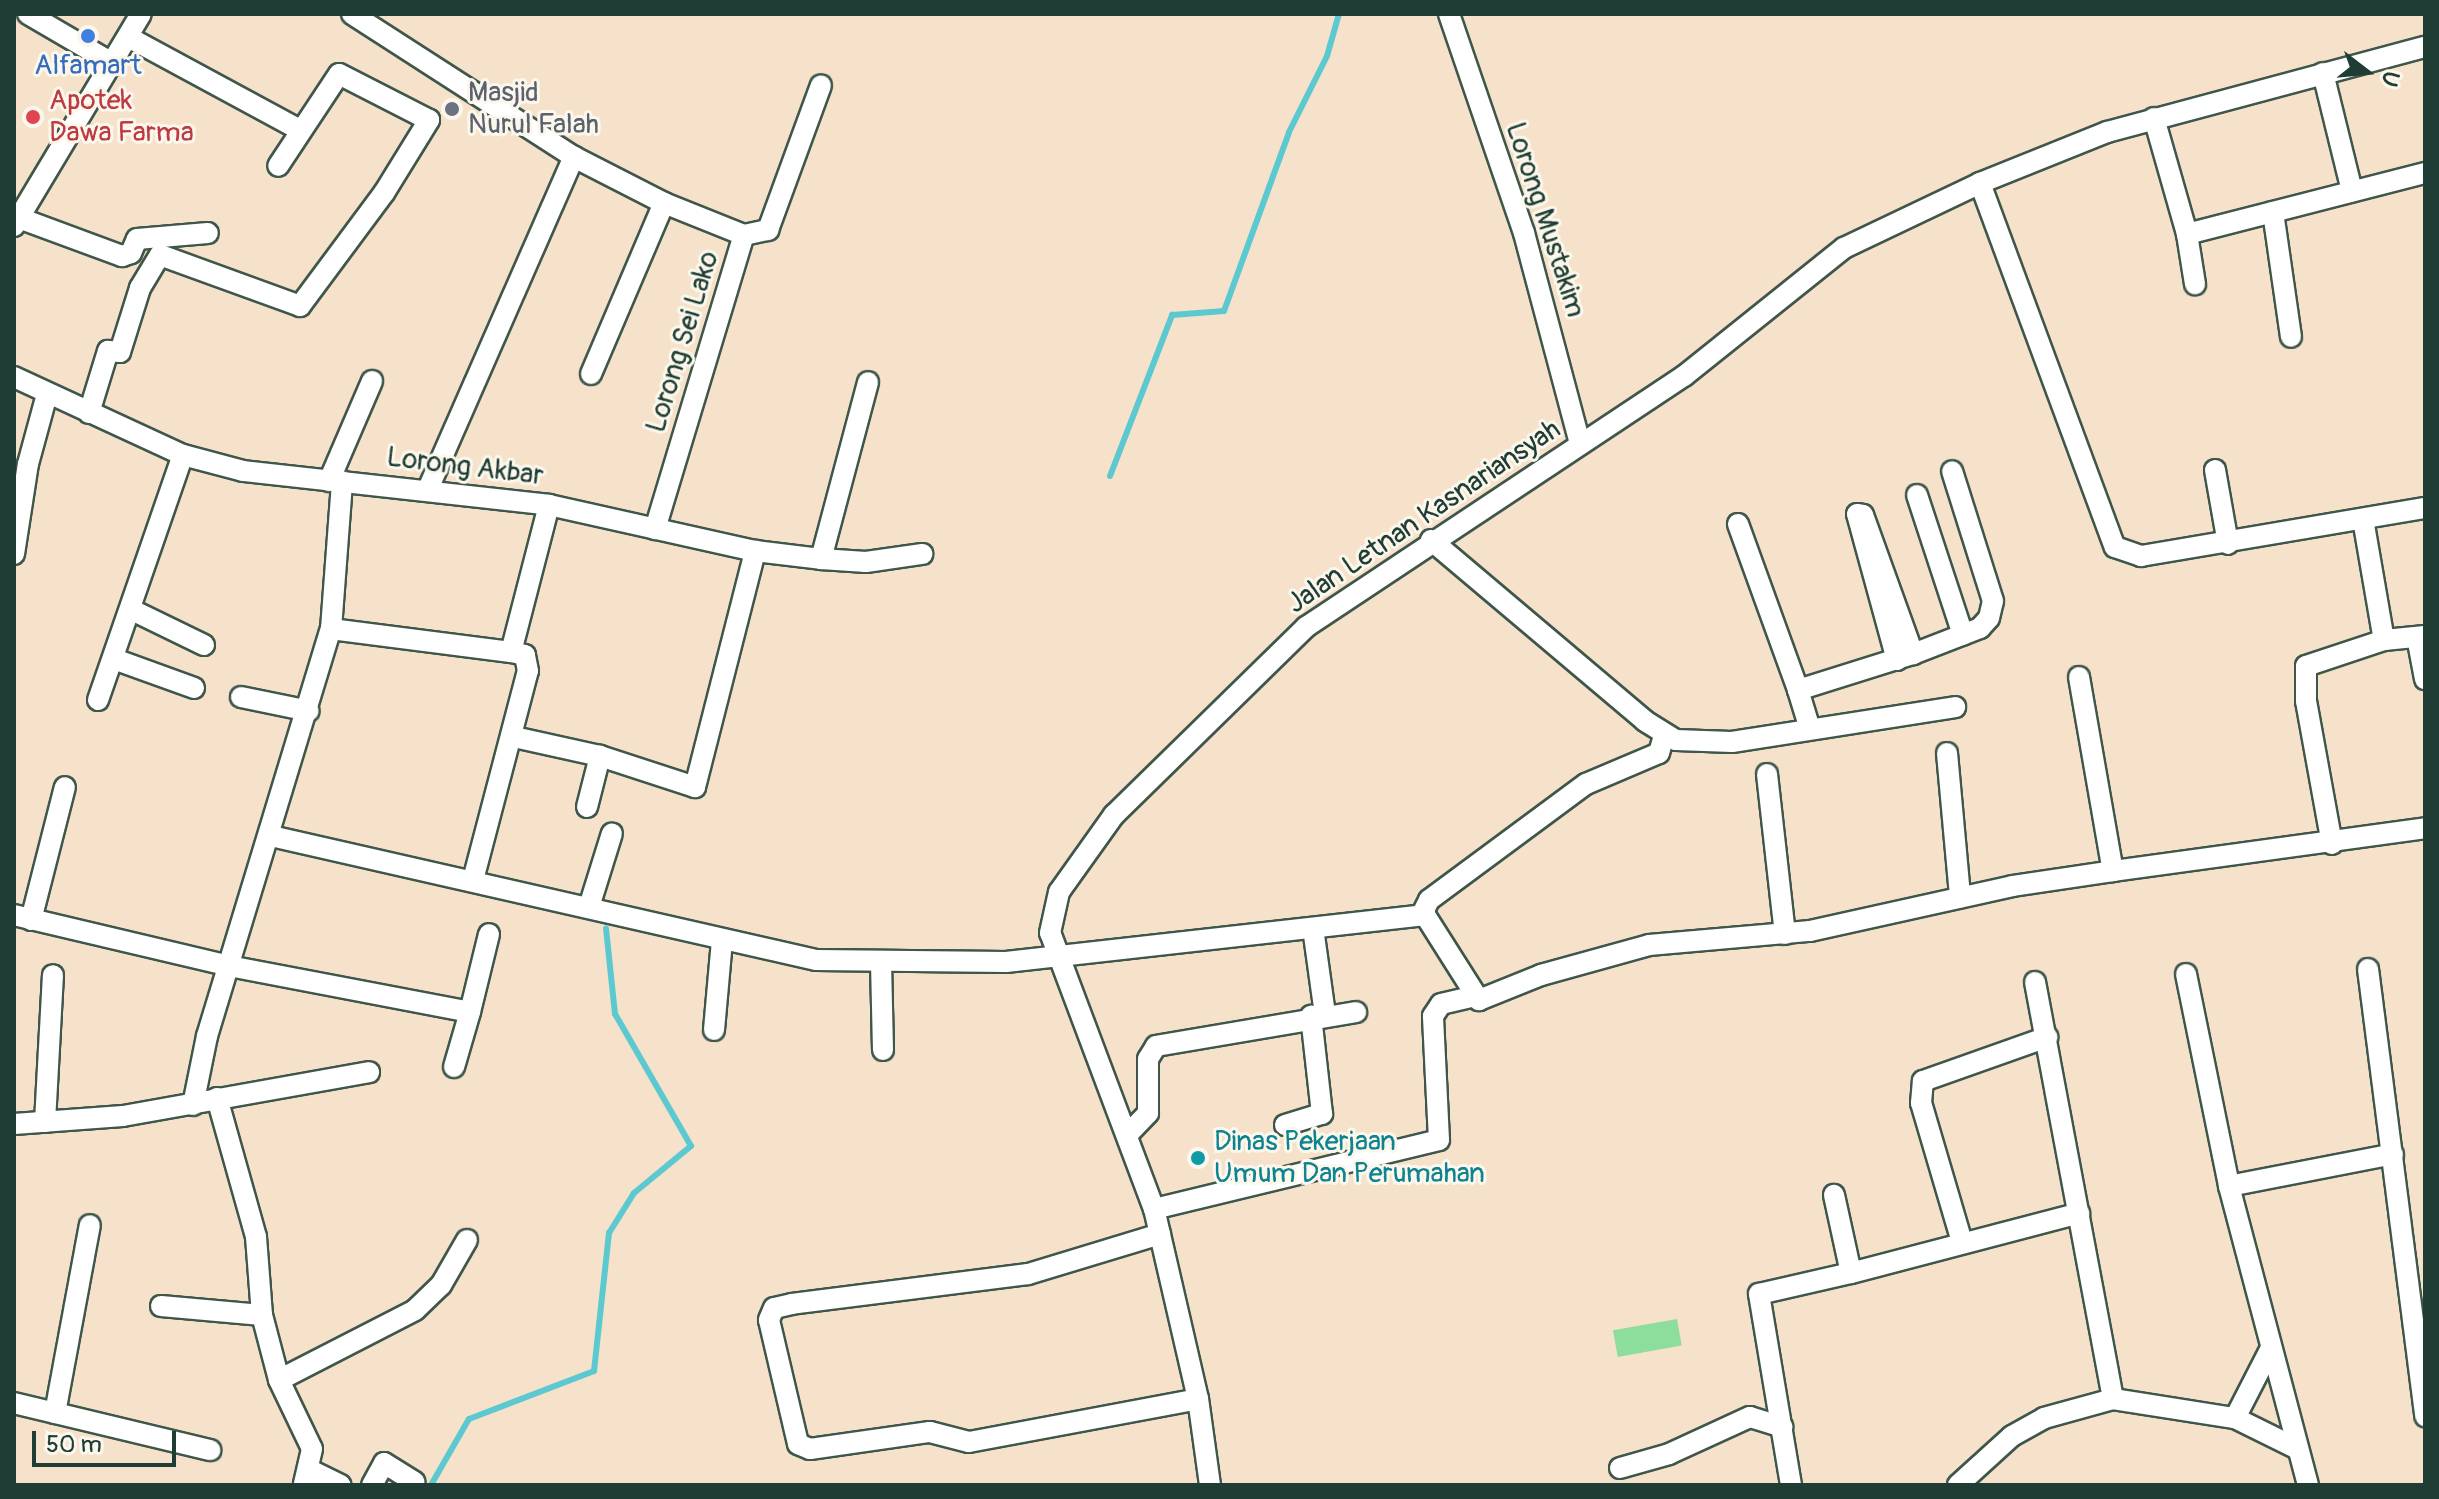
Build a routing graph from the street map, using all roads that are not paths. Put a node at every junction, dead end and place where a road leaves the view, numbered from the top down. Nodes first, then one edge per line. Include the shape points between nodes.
1 (28, 14) edge
2 (141, 14) edge
3 (352, 14) edge
4 (1449, 14) edge
5 (128, 37) junction
6 (2425, 47) edge
7 (112, 63) junction
8 (2323, 73) junction
9 (821, 85) dead end
10 (2154, 118) junction
11 (300, 130) junction
12 (574, 157) junction
13 (278, 166) dead end
14 (2425, 173) edge
15 (1986, 181) junction
16 (2352, 191) junction
17 (664, 203) junction
18 (2273, 212) junction
19 (16, 222) edge
20 (208, 233) dead end
21 (2187, 234) junction
22 (744, 235) junction
23 (2195, 284) dead end
24 (2291, 337) dead end
25 (591, 374) dead end
26 (14, 377) edge
27 (372, 381) dead end
28 (868, 382) dead end
29 (47, 394) junction
30 (89, 413) junction
31 (1580, 444) junction
32 (183, 455) junction
33 (2215, 470) dead end
34 (1952, 471) dead end
35 (336, 481) junction
36 (428, 489) junction
37 (1917, 495) dead end
38 (549, 505) junction
39 (2425, 508) edge
40 (2363, 519) junction
41 (1738, 524) dead end
42 (655, 529) junction
43 (1431, 540) junction
44 (2228, 544) junction
45 (755, 551) junction
46 (14, 554) edge
47 (922, 554) dead end
48 (821, 559) junction
49 (132, 610) junction
50 (331, 629) junction
51 (1963, 635) junction
52 (2421, 636) edge
53 (2384, 640) junction
54 (204, 645) dead end
55 (511, 652) junction
56 (1905, 657) junction
57 (114, 659) junction
58 (2079, 677) dead end
59 (2425, 679) edge
60 (194, 688) dead end
61 (1798, 690) junction
62 (241, 697) dead end
63 (98, 700) dead end
64 (1955, 707) dead end
65 (309, 711) junction
66 (1810, 729) junction
67 (1664, 735) junction
68 (514, 737) junction
69 (1947, 753) dead end
70 (600, 756) junction
71 (1767, 774) dead end
72 (65, 787) dead end
73 (587, 807) dead end
74 (2425, 828) edge
75 (612, 833) dead end
76 (271, 836) junction
77 (2332, 844) junction
78 (2113, 871) junction
79 (473, 880) junction
80 (1960, 897) junction
81 (589, 907) junction
82 (1422, 914) junction
83 (23, 917) edge
84 (1313, 928) junction
85 (489, 934) dead end
86 (1785, 934) junction
87 (722, 940) junction
88 (1056, 957) junction
89 (881, 962) junction
90 (229, 966) junction
91 (2368, 969) dead end
92 (2186, 974) dead end
93 (53, 975) dead end
94 (2035, 982) dead end
95 (1472, 997) junction
96 (470, 1012) junction
97 (1356, 1012) dead end
98 (1318, 1015) junction
99 (714, 1030) dead end
100 (2047, 1037) junction
101 (883, 1050) dead end
102 (454, 1067) dead end
103 (369, 1072) dead end
104 (217, 1098) junction
105 (193, 1105) junction
106 (45, 1122) junction
107 (14, 1124) edge
108 (1285, 1125) dead end
109 (1128, 1134) junction
110 (2393, 1154) junction
111 (2229, 1186) junction
112 (1834, 1195) dead end
113 (1154, 1209) junction
114 (2079, 1213) junction
115 (90, 1225) dead end
116 (1160, 1234) junction
117 (467, 1240) dead end
118 (1962, 1242) junction
119 (1851, 1273) junction
120 (161, 1306) dead end
121 (262, 1315) junction
122 (2270, 1350) junction
123 (279, 1380) junction
124 (1198, 1399) junction
125 (2113, 1399) junction
126 (14, 1403) edge
127 (55, 1413) junction
128 (2425, 1416) edge
129 (2235, 1418) junction
130 (1782, 1427) junction
131 (2298, 1449) junction
132 (210, 1450) dead end
133 (1620, 1468) dead end
134 (307, 1478) edge
135 (414, 1482) dead end
136 (341, 1485) edge
137 (372, 1485) edge
138 (1210, 1485) edge
139 (1791, 1485) edge
140 (1958, 1485) edge
141 (2308, 1485) edge

1 - 7 street
2 - 5 street
3 - 12 street, Lorong Sei Lako
4 - 31 street, Lorong Mustakim via 1524,233
5 - 7 street
5 - 11 street
6 - 8 street, Jalan Letnan Kasnariansyah
7 - 19 street
8 - 10 street, Jalan Letnan Kasnariansyah
8 - 16 street
9 - 22 street via 768,230
10 - 15 street, Jalan Letnan Kasnariansyah
10 - 21 street
11 - 13 street
11 - 30 street via 339,74 429,120 384,193 300,306 160,255 140,288 120,352 108,351
12 - 17 street, Lorong Sei Lako
12 - 36 street
14 - 16 street
15 - 31 street, Jalan Letnan Kasnariansyah via 1844,248 1684,376
15 - 44 street via 2115,547 2141,556
16 - 18 street
17 - 22 street, Lorong Sei Lako
17 - 25 street
18 - 21 street
18 - 24 street
19 - 20 street via 122,256 131,253 137,239
21 - 23 street
22 - 42 street, Lorong Sei Lako
26 - 29 street, Lorong Akbar
27 - 35 street
28 - 48 street
29 - 30 street, Lorong Akbar
29 - 46 street via 28,464
30 - 32 street, Lorong Akbar
31 - 43 street, Jalan Letnan Kasnariansyah
32 - 35 street, Lorong Akbar via 243,471
32 - 49 street
33 - 44 street
34 - 51 street via 1993,606 1986,623
35 - 36 street, Lorong Akbar
35 - 50 street
36 - 38 street, Lorong Akbar
37 - 51 street
38 - 42 street, Lorong Akbar
38 - 55 street
39 - 40 street
40 - 44 street
40 - 53 street
41 - 61 street
42 - 45 street, Lorong Akbar
43 - 67 street
43 - 88 street, Jalan Letnan Kasnariansyah via 1306,627 1114,815 1055,902 1050,933
45 - 48 street, Lorong Akbar
45 - 70 street via 695,787
47 - 48 street, Lorong Akbar via 866,562
49 - 54 street
49 - 57 street
50 - 55 street
50 - 65 street
51 - 56 street
52 - 53 street
52 - 59 street
53 - 77 street via 2313,660 2305,670
55 - 68 street via 525,655 529,665
56 - 56 street via 1857,514 1863,515
56 - 61 street
57 - 60 street
57 - 63 street
58 - 78 street
61 - 66 street
62 - 65 street
64 - 66 street
65 - 76 street
66 - 67 street via 1699,743
67 - 82 street via 1659,753 1586,784 1429,900
68 - 70 street
68 - 79 street
69 - 80 street
70 - 73 street
71 - 86 street
72 - 83 street
74 - 77 street
75 - 81 street
76 - 79 street
76 - 90 street
77 - 78 street
78 - 80 street
79 - 81 street
80 - 86 street
81 - 87 street
82 - 84 street
82 - 95 street via 1432,918
83 - 90 street
84 - 88 street
84 - 98 street
85 - 96 street
86 - 95 street via 1649,945 1541,975 1481,1000
87 - 89 street via 800,958
87 - 99 street
88 - 89 street
88 - 109 street, Jalan Letnan Kasnariansyah
89 - 101 street
90 - 96 street
90 - 105 street
91 - 110 street
92 - 111 street
93 - 106 street
94 - 100 street
95 - 113 street via 1441,1004 1433,1016 1443,1133 1439,1140
96 - 102 street
97 - 98 street
98 - 108 street via 1322,1114
98 - 109 street via 1156,1046 1148,1059 1148,1113
100 - 114 street
100 - 118 street via 1923,1081 1921,1103
103 - 104 street
104 - 105 street
104 - 121 street via 256,1237
105 - 106 street
106 - 107 street
109 - 113 street, Jalan Letnan Kasnariansyah
110 - 111 street
110 - 128 street
111 - 122 street
112 - 119 street
113 - 116 street, Jalan Letnan Kasnariansyah
114 - 118 street
114 - 125 street
115 - 127 street
116 - 124 street, Jalan Letnan Kasnariansyah
116 - 124 street via 1016,1277 792,1304 774,1308 769,1320 798,1444 810,1449 930,1432 969,1442
117 - 123 street via 441,1285 415,1310
118 - 119 street
119 - 130 street via 1759,1294
120 - 121 street
121 - 123 street
122 - 129 street
122 - 131 street
123 - 134 street via 308,1438
124 - 138 street, Jalan Letnan Kasnariansyah
125 - 129 street
125 - 140 street via 2044,1418 2004,1443
126 - 127 street
127 - 132 street
129 - 131 street
130 - 133 street via 1750,1417 1669,1454
130 - 139 street
131 - 141 street
134 - 136 street
135 - 137 street via 384,1463

